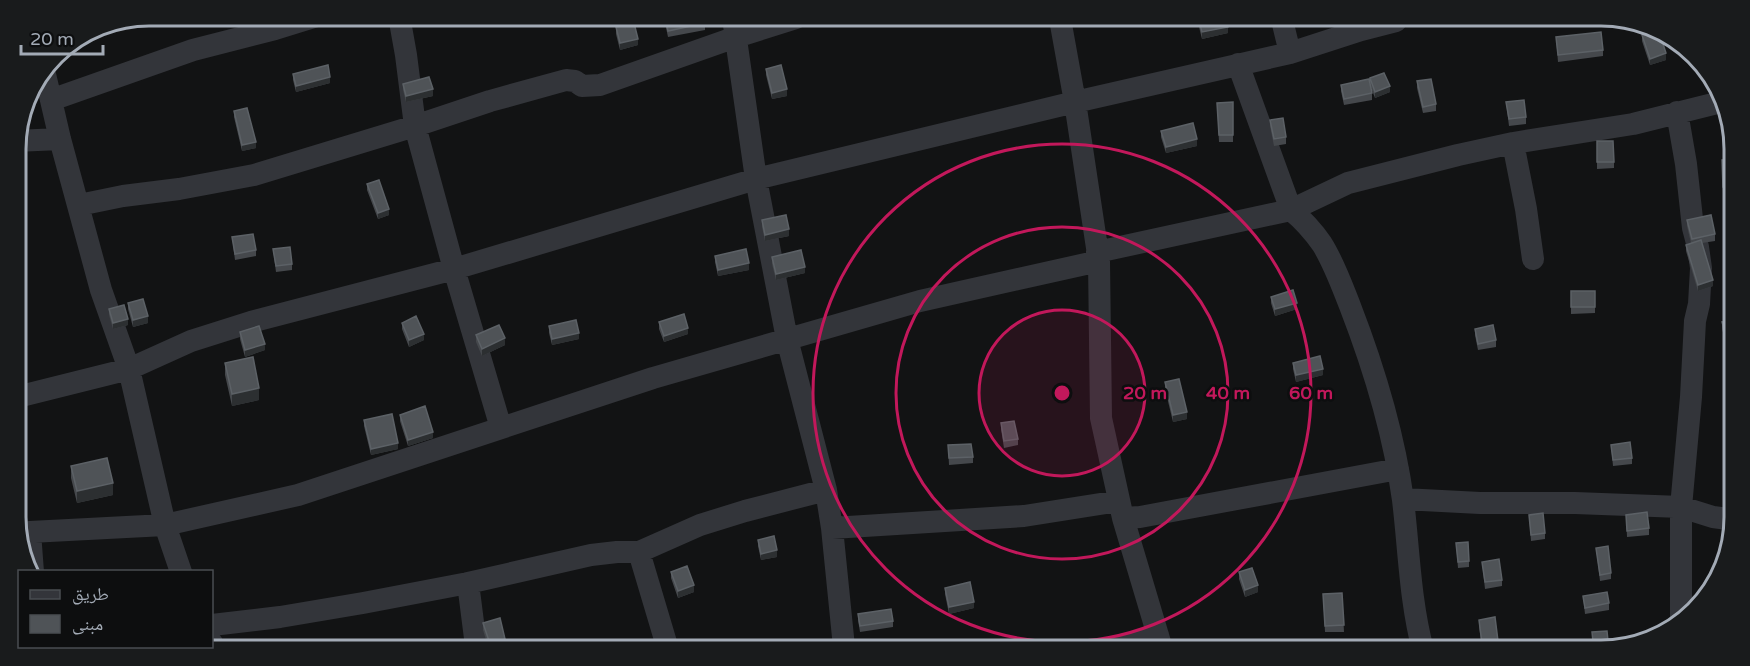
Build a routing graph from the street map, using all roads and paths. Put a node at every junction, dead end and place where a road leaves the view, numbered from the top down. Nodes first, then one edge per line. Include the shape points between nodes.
1 (285, 26) edge
2 (400, 26) edge
3 (1061, 26) edge
4 (1283, 26) edge
5 (1377, 26) edge
6 (734, 27) edge
7 (1290, 53) junction
8 (1238, 64) junction
9 (46, 81) edge
10 (51, 100) junction
11 (1075, 102) junction
12 (1716, 103) edge
13 (1677, 112) junction
14 (415, 126) junction
15 (60, 139) junction
16 (26, 141) edge
17 (1513, 143) junction
18 (756, 179) junction
19 (79, 205) junction
20 (1292, 210) junction
21 (1098, 256) junction
22 (1533, 259) dead end
23 (454, 269) junction
24 (787, 339) junction
25 (129, 369) junction
26 (26, 395) edge
27 (501, 428) junction
28 (1398, 469) junction
29 (826, 490) junction
30 (1403, 499) junction
31 (1681, 507) junction
32 (1121, 509) junction
33 (1724, 518) edge
34 (165, 525) junction
35 (832, 528) junction
36 (27, 533) edge
37 (639, 552) junction
38 (180, 570) edge
39 (468, 583) junction
40 (1681, 610) edge
41 (213, 626) edge
42 (475, 640) edge
43 (664, 640) edge
44 (843, 640) edge
45 (1159, 640) edge
46 (1420, 640) edge

1 - 10 street via 194,50
2 - 14 street
3 - 11 street
4 - 7 street
5 - 7 street
6 - 14 street via 600,85 582,86 566,80
6 - 18 street
7 - 8 street
8 - 11 street
8 - 20 street
9 - 10 street
10 - 15 street
11 - 18 street
11 - 21 street
12 - 13 street
13 - 17 street via 1634,124
13 - 31 street via 1701,268
14 - 19 street via 254,175
14 - 23 street
15 - 16 street
15 - 19 street
17 - 20 street via 1348,183
17 - 22 street
18 - 23 street
18 - 24 street
19 - 25 street via 101,290
20 - 21 street
20 - 28 street via 1323,245 1341,284 1368,354
21 - 24 street
21 - 32 street via 1101,418
23 - 25 street via 251,322 201,338
23 - 27 street
24 - 27 street
24 - 29 street
25 - 26 street
25 - 34 street
27 - 34 street via 298,495
28 - 30 street
28 - 32 street via 1140,517
29 - 35 street
29 - 37 street via 700,525
30 - 31 street
30 - 46 street
31 - 33 street
31 - 40 street
32 - 35 street
32 - 45 street
34 - 36 street
34 - 38 street
35 - 44 street
37 - 39 street via 591,555
37 - 43 street
39 - 41 street
39 - 42 street

